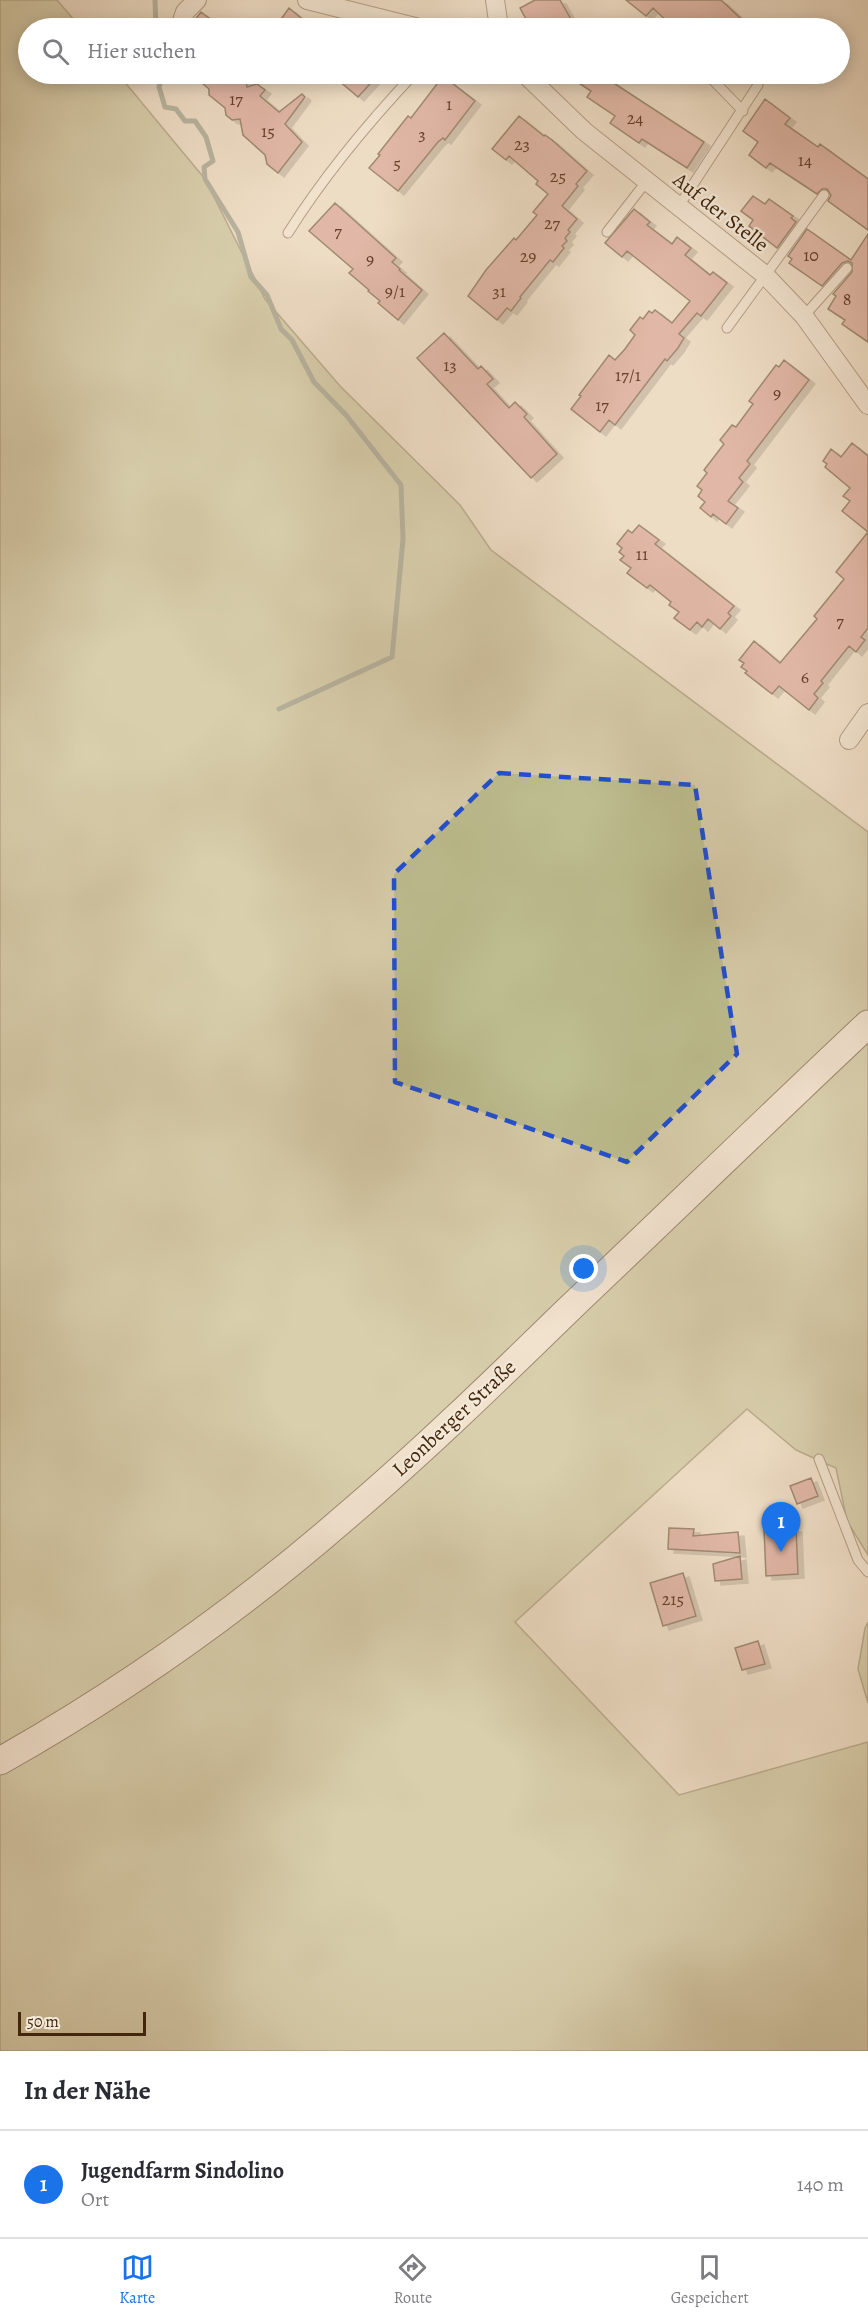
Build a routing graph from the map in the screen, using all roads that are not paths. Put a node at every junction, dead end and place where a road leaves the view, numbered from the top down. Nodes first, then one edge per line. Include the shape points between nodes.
1 (197, 0) edge
2 (307, 0) edge
3 (495, 0) edge
4 (183, 18) edge
5 (379, 18) edge
6 (496, 18) edge
7 (404, 84) edge
8 (535, 84) edge
9 (716, 84) edge
10 (758, 85) dead end
11 (742, 111) junction
12 (646, 182) junction
13 (824, 195) dead end
14 (679, 206) junction
15 (607, 232) dead end
16 (288, 233) dead end
17 (847, 268) dead end
18 (765, 275) junction
19 (804, 316) junction
20 (727, 328) dead end
21 (868, 405) edge
22 (868, 712) edge
23 (849, 740) dead end
24 (868, 1023) edge
25 (819, 1459) dead end
26 (868, 1572) edge
27 (0, 1761) edge

1 - 4 street
2 - 5 street
3 - 6 street
7 - 16 lane via 307,202
8 - 12 street, Auf der Stelle
9 - 11 lane
10 - 11 lane
11 - 14 lane
12 - 14 street, Auf der Stelle
12 - 15 lane
13 - 18 lane
14 - 18 street, Auf der Stelle
17 - 19 lane
18 - 19 street, Auf der Stelle
18 - 20 lane
19 - 21 street, Auf der Stelle
22 - 23 street
24 - 27 main road, Leonberger Straße via 485,1390 342,1521 170,1655
25 - 26 lane via 858,1560

